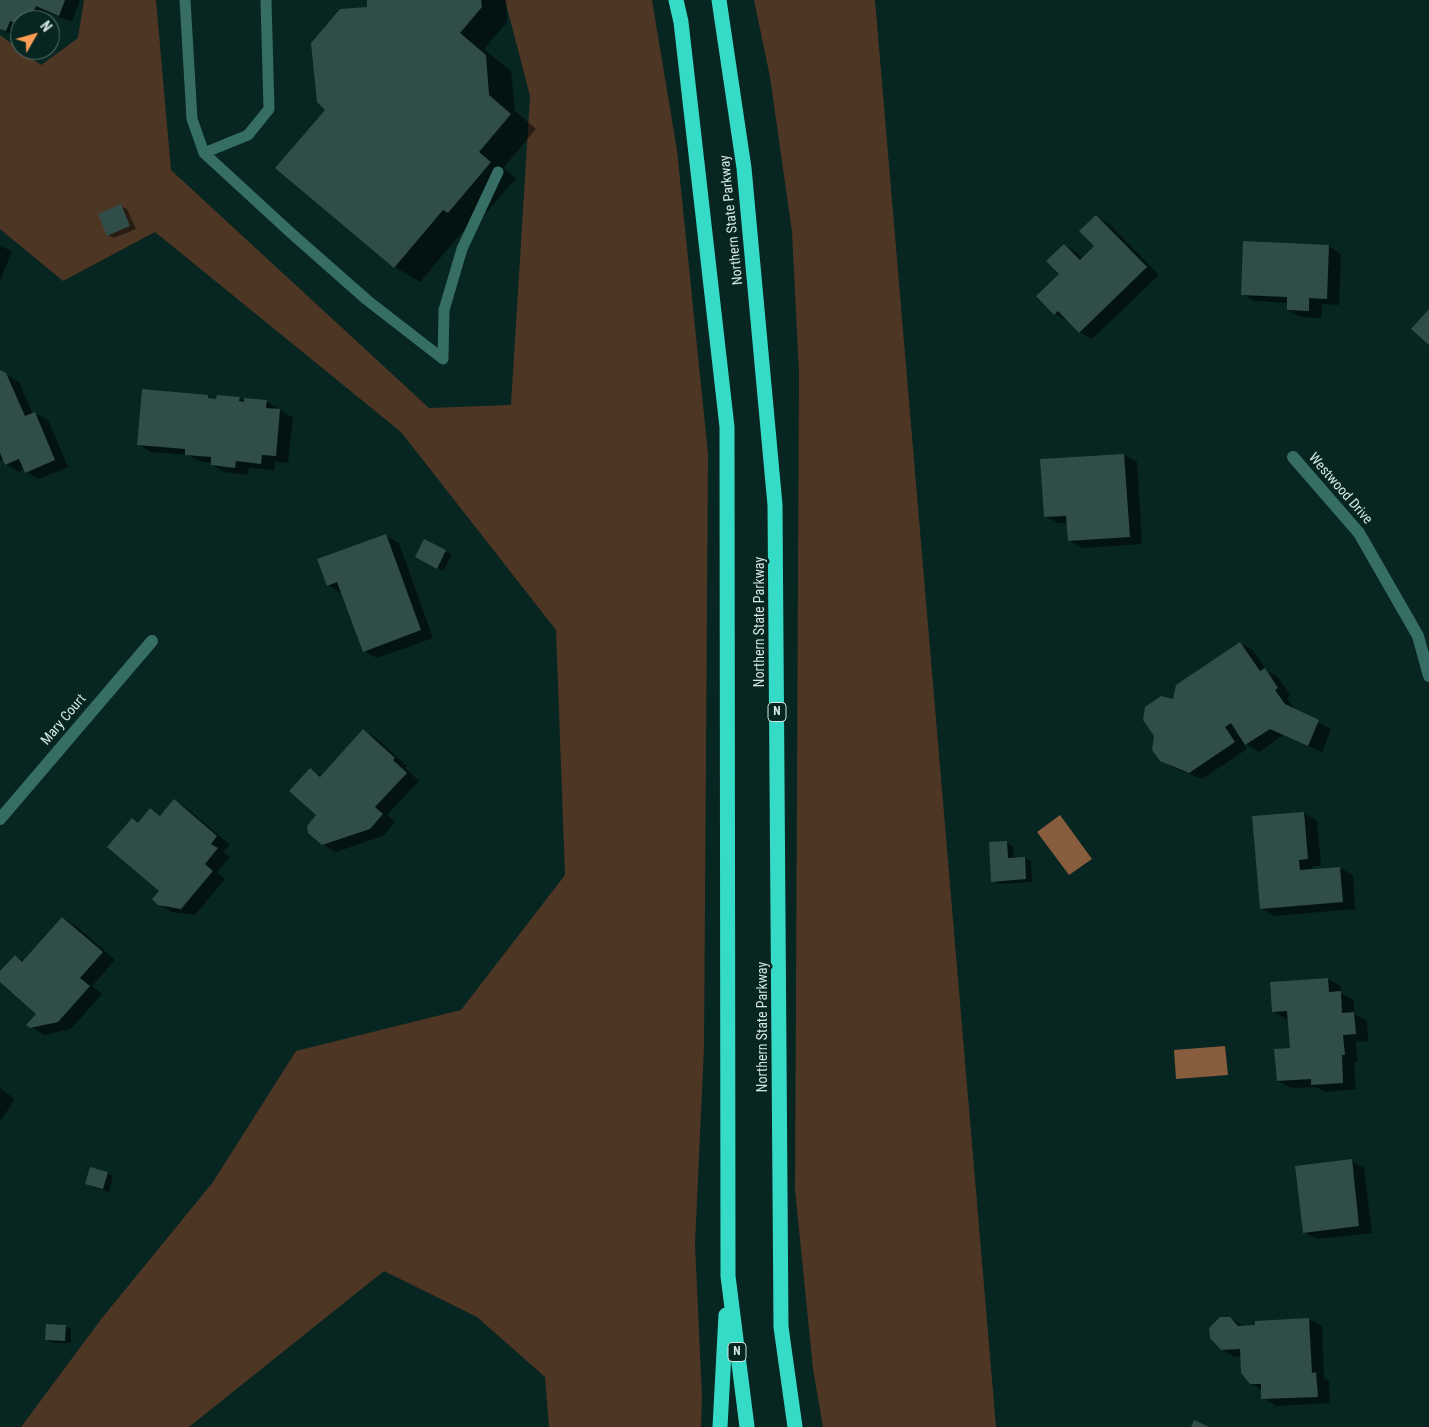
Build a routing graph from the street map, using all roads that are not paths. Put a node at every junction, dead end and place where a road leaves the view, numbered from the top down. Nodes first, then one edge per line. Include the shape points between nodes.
1 (185, 0) edge
2 (266, 0) edge
3 (676, 0) edge
4 (718, 0) edge
5 (204, 153) junction
6 (498, 172) dead end
7 (1292, 457) dead end
8 (152, 641) dead end
9 (1429, 676) edge
10 (0, 819) edge
11 (728, 1276) junction
12 (720, 1427) edge
13 (747, 1427) edge
14 (795, 1427) edge

1 - 5 lane via 192,119
2 - 5 lane via 268,109 248,135
3 - 11 highway, Northern State Parkway / N via 726,427
4 - 14 highway, Northern State Parkway / N via 744,168 775,504 781,1327
5 - 6 lane via 367,300 443,359 444,310 462,249
7 - 9 street, Westwood Drive via 1359,533 1418,636
8 - 10 street, Mary Court
11 - 12 highway
11 - 13 highway, Northern State Parkway / N

